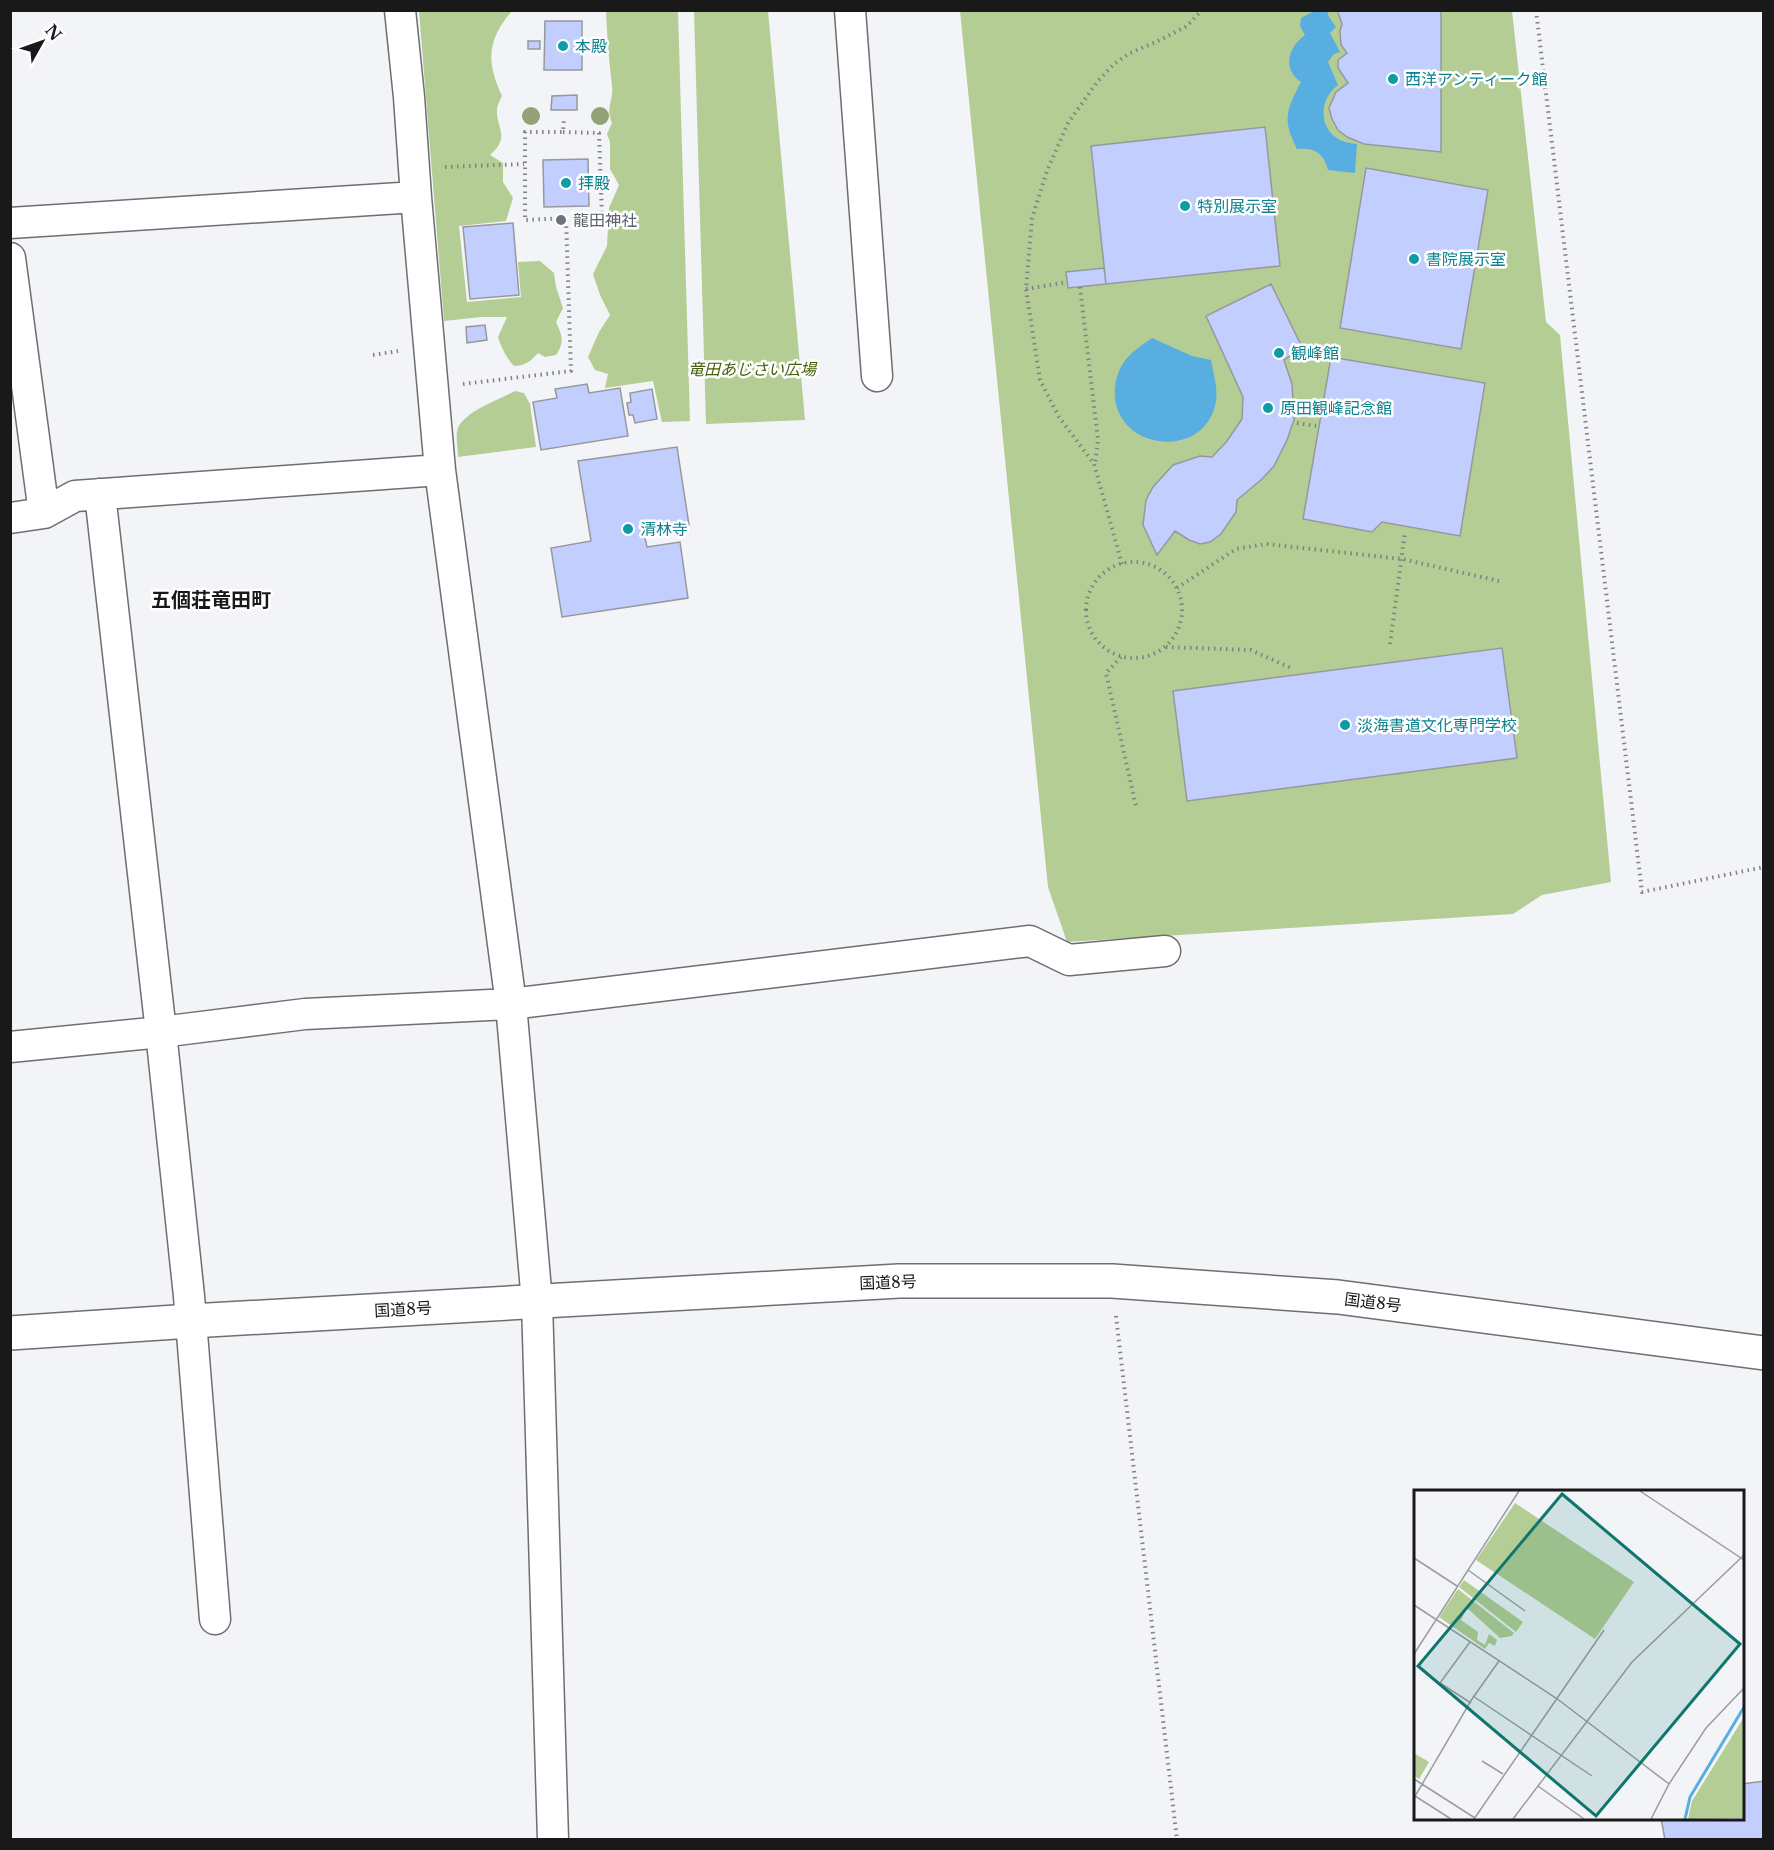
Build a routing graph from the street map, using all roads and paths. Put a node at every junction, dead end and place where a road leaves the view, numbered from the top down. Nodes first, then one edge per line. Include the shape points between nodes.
1 (400, 10) edge
2 (850, 10) edge
3 (1202, 10) edge
4 (1536, 10) edge
5 (564, 119) dead end
6 (563, 132) junction
7 (524, 164) junction
8 (415, 183) junction
9 (566, 218) junction
10 (10, 223) edge
11 (10, 258) edge
12 (1067, 282) dead end
13 (1080, 287) dead end
14 (1026, 289) junction
15 (400, 351) dead end
16 (373, 355) dead end
17 (878, 376) dead end
18 (433, 388) junction
19 (1297, 423) dead end
20 (1316, 426) dead end
21 (1094, 464) junction
22 (440, 470) junction
23 (100, 494) junction
24 (44, 513) junction
25 (10, 518) edge
26 (1405, 532) dead end
27 (1402, 559) junction
28 (1122, 564) junction
29 (1499, 581) dead end
30 (1177, 588) junction
31 (1390, 644) dead end
32 (1166, 647) junction
33 (1121, 657) junction
34 (1291, 668) dead end
35 (1136, 806) dead end
36 (1764, 867) edge
37 (1165, 951) dead end
38 (511, 1004) junction
39 (161, 1032) junction
40 (10, 1047) edge
41 (1112, 1281) junction
42 (537, 1302) junction
43 (191, 1321) junction
44 (10, 1333) edge
45 (1764, 1353) edge
46 (215, 1619) dead end
47 (554, 1839) edge
48 (1177, 1839) edge

1 - 8 street
2 - 17 street
3 - 14 path via 1188,26 1113,65 1068,123 1032,218
4 - 36 path via 1642,892
5 - 6 path
6 - 7 path via 525,132
6 - 9 path via 599,133 602,218
7 - 8 path
7 - 9 path via 525,220
8 - 10 street
8 - 18 street
9 - 18 path via 571,371
11 - 24 street
12 - 14 path
13 - 21 path via 1098,440
14 - 21 path via 1040,380 1059,417
15 - 16 path
18 - 22 street
19 - 20 path
21 - 28 path
22 - 23 street
22 - 38 street
23 - 24 street via 75,496
23 - 39 street
24 - 25 street
26 - 27 path
27 - 29 path
27 - 30 path via 1266,544 1236,549
27 - 31 path
28 - 30 path via 1154,566
28 - 33 path via 1096,580 1086,609 1095,639
30 - 32 path via 1182,620
32 - 33 path via 1152,655
32 - 34 path via 1251,650
33 - 35 path via 1106,673
37 - 38 street via 1069,960 1029,941
38 - 39 street via 305,1014
38 - 42 street
39 - 40 street
39 - 43 street
41 - 42 highway, 国道8号 via 899,1281
41 - 45 highway, 国道8号 via 1338,1297
41 - 48 path
42 - 43 highway, 国道8号
42 - 47 street
43 - 44 highway, 国道8号
43 - 46 street

